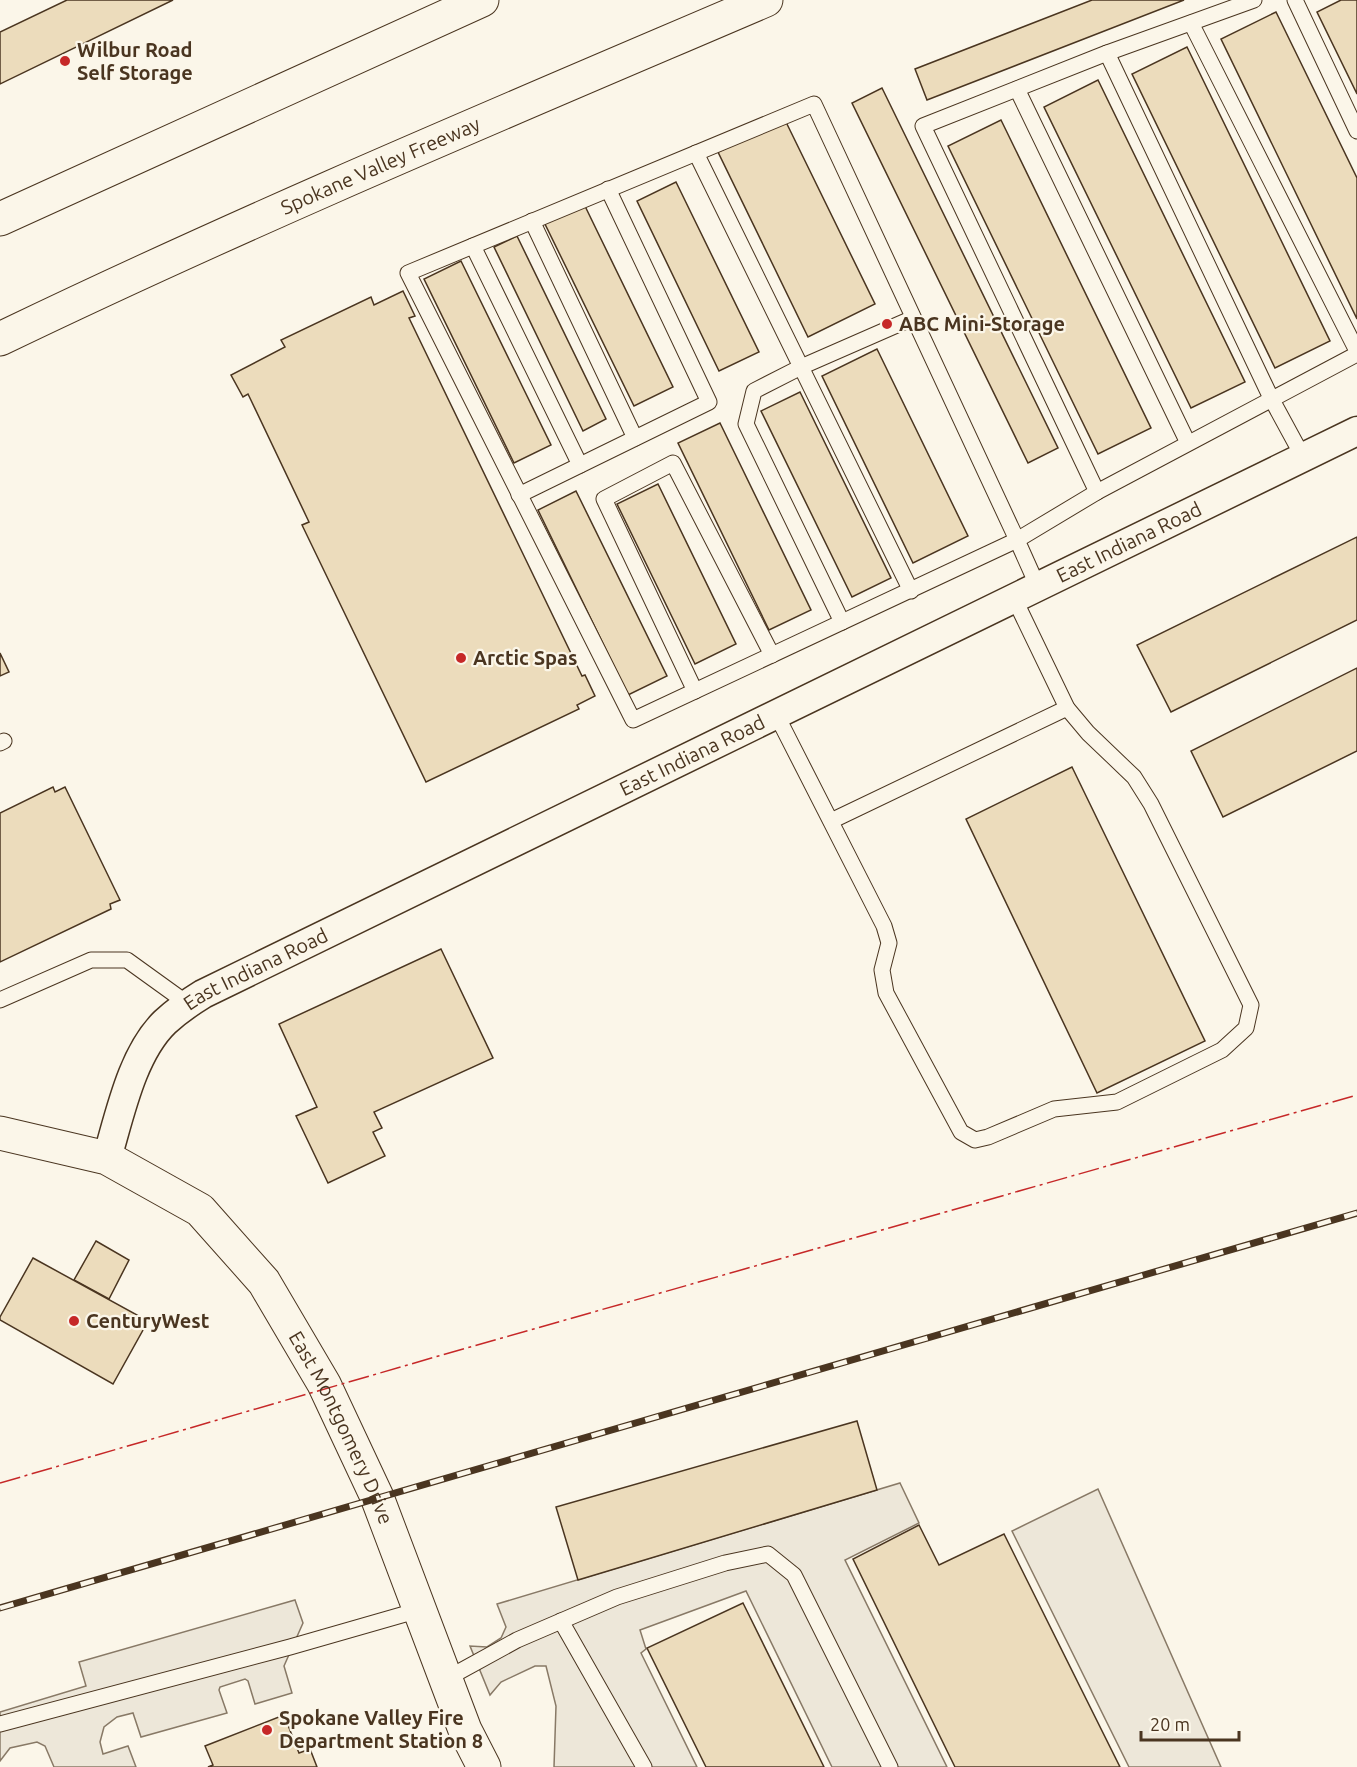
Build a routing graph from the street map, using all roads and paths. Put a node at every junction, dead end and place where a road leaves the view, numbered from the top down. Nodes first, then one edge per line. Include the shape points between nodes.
1 (482, 0) edge
2 (766, 0) edge
3 (1254, 0) edge
4 (1295, 0) edge
5 (1191, 23) junction
6 (1107, 53) junction
7 (1017, 89) junction
8 (1357, 131) edge
9 (696, 153) junction
10 (608, 189) junction
11 (0, 219) edge
12 (532, 221) junction
13 (473, 246) junction
14 (913, 318) junction
15 (0, 339) edge
16 (1357, 352) edge
17 (801, 367) junction
18 (1272, 398) junction
19 (1357, 431) edge
20 (635, 438) junction
21 (1188, 444) junction
22 (1303, 457) junction
23 (580, 465) junction
24 (1097, 492) junction
25 (519, 495) junction
26 (1017, 540) junction
27 (911, 591) junction
28 (1026, 593) junction
29 (842, 622) junction
30 (772, 655) junction
31 (695, 691) junction
32 (1067, 708) junction
33 (776, 714) junction
34 (831, 821) junction
35 (0, 1000) edge
36 (188, 1004) junction
37 (0, 1133) edge
38 (107, 1158) junction
39 (420, 1610) junction
40 (561, 1621) junction
41 (446, 1679) junction
42 (0, 1724) edge
43 (484, 1767) edge
44 (644, 1767) edge
45 (890, 1767) edge

1 - 11 main road
2 - 15 main road, Spokane Valley Freeway via 115,284
3 - 5 lane
4 - 8 lane
5 - 6 lane
5 - 16 lane
6 - 7 lane
6 - 18 lane
7 - 21 lane
7 - 24 lane via 923,126
9 - 10 lane
9 - 14 lane via 814,104
9 - 17 lane
10 - 12 lane
10 - 20 lane via 709,402
12 - 13 lane
12 - 20 lane
13 - 23 lane
13 - 25 lane via 408,273
14 - 17 lane
14 - 26 lane
16 - 18 lane
17 - 27 lane
17 - 29 lane via 754,391 746,424
18 - 21 lane
18 - 22 lane
19 - 22 street, East Indiana Road
20 - 23 lane
21 - 24 lane
22 - 28 street, East Indiana Road
23 - 25 lane
24 - 26 lane
25 - 31 lane via 633,720
26 - 27 lane
26 - 28 lane
27 - 29 lane
28 - 32 lane
28 - 33 street, East Indiana Road
29 - 30 lane
30 - 31 lane
30 - 31 lane via 674,463 604,499
32 - 34 lane
32 - 34 lane via 1134,777 1151,804 1251,1005 1246,1028 1222,1050 1117,1102 1054,1109 975,1140 961,1132 886,993 882,969 889,943 884,926
33 - 34 lane
33 - 36 street, East Indiana Road
35 - 36 lane via 91,960 127,960
36 - 38 street, East Indiana Road via 165,1022 143,1053
37 - 38 main road, East Montgomery Drive
38 - 39 main road, East Montgomery Drive via 200,1210 264,1282 324,1384 377,1497
39 - 41 main road, East Montgomery Drive
39 - 42 lane
40 - 41 lane
40 - 44 lane
40 - 45 lane via 616,1596 768,1554 794,1575
41 - 43 main road, East Montgomery Drive

